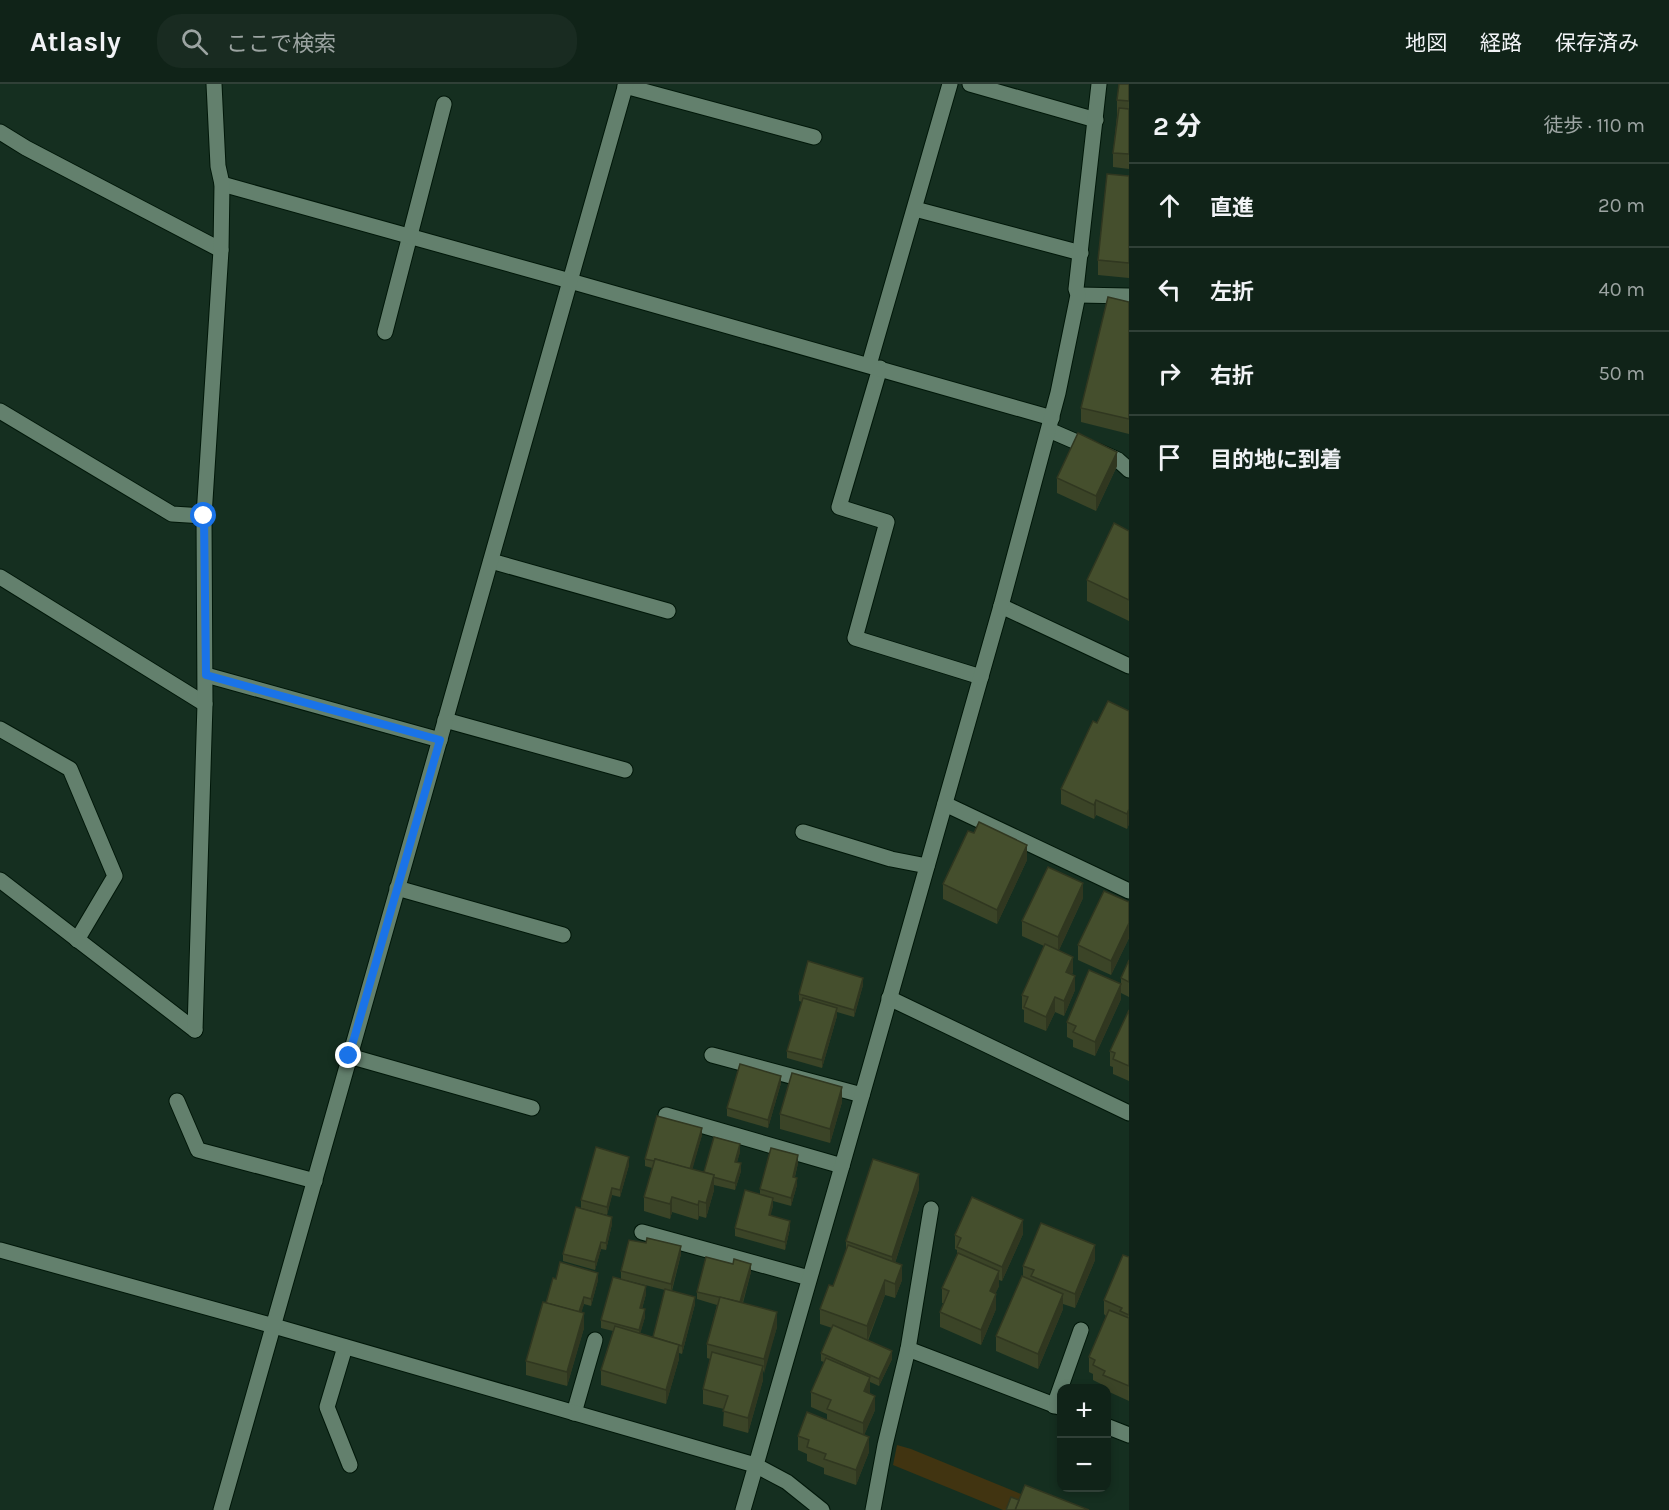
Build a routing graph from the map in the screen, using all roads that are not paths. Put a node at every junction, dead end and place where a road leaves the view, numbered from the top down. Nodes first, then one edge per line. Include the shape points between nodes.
1 (214, 84) edge
2 (950, 84) edge
3 (970, 84) edge
4 (1099, 84) edge
5 (625, 85) edge
6 (444, 104) dead end
7 (1096, 120) junction
8 (0, 132) edge
9 (814, 137) dead end
10 (222, 184) junction
11 (915, 209) junction
12 (410, 236) junction
13 (221, 250) junction
14 (1081, 253) junction
15 (570, 281) junction
16 (1078, 295) junction
17 (1129, 296) edge
18 (385, 332) dead end
19 (875, 367) junction
20 (0, 411) edge
21 (1050, 424) junction
22 (1129, 470) edge
23 (204, 516) junction
24 (491, 561) junction
25 (0, 577) edge
26 (1001, 606) junction
27 (668, 611) dead end
28 (1129, 666) edge
29 (206, 675) junction
30 (981, 677) junction
31 (206, 704) junction
32 (445, 720) junction
33 (0, 729) edge
34 (440, 740) junction
35 (625, 770) dead end
36 (945, 804) junction
37 (803, 832) dead end
38 (927, 866) junction
39 (0, 880) edge
40 (397, 888) junction
41 (1129, 891) edge
42 (563, 935) dead end
43 (77, 940) junction
44 (889, 998) junction
45 (712, 1055) dead end
46 (349, 1056) junction
47 (862, 1095) junction
48 (177, 1101) dead end
49 (532, 1108) dead end
50 (1129, 1113) edge
51 (666, 1115) dead end
52 (842, 1166) junction
53 (315, 1181) junction
54 (931, 1209) dead end
55 (642, 1232) dead end
56 (0, 1250) edge
57 (809, 1278) junction
58 (274, 1326) junction
59 (1081, 1330) dead end
60 (595, 1340) dead end
61 (345, 1347) junction
62 (908, 1349) junction
63 (1065, 1384) edge
64 (1057, 1407) edge
65 (574, 1413) junction
66 (1111, 1427) edge
67 (1129, 1434) edge
68 (350, 1465) dead end
69 (755, 1465) junction
70 (221, 1510) edge
71 (743, 1510) edge
72 (822, 1510) edge
73 (873, 1510) edge

1 - 10 street
2 - 11 street
3 - 7 street
4 - 7 street
5 - 9 street
5 - 15 street
6 - 12 street
7 - 14 street
8 - 13 street
10 - 12 street
10 - 13 street
11 - 14 street
11 - 19 street
12 - 15 street
12 - 18 street
13 - 23 street
14 - 16 street
15 - 19 street
15 - 24 street
16 - 17 street
16 - 21 street
19 - 21 street
19 - 30 street via 839,507 887,522 855,638
20 - 23 street via 172,514
21 - 22 street via 1118,460
21 - 26 street
23 - 29 street
24 - 27 street
24 - 32 street
25 - 31 street
26 - 28 street
26 - 30 street
29 - 31 street
29 - 34 street
30 - 36 street
31 - 43 street via 195,1030
32 - 34 street
32 - 35 street
33 - 43 street via 70,770 115,876
34 - 40 street
36 - 38 street
36 - 41 street
37 - 38 street
38 - 44 street
39 - 43 street
40 - 42 street
40 - 46 street
44 - 47 street
44 - 50 street
45 - 47 street
46 - 49 street
46 - 53 street
47 - 52 street
48 - 53 street via 198,1150
51 - 52 street
52 - 57 street
53 - 58 street
54 - 62 street
55 - 57 street
56 - 58 street
57 - 69 street
58 - 61 street
58 - 70 street
59 - 63 street
60 - 65 street
61 - 65 street
61 - 68 street via 327,1407
62 - 64 street
62 - 73 street
65 - 69 street
66 - 67 street
69 - 71 street
69 - 72 street via 787,1482

